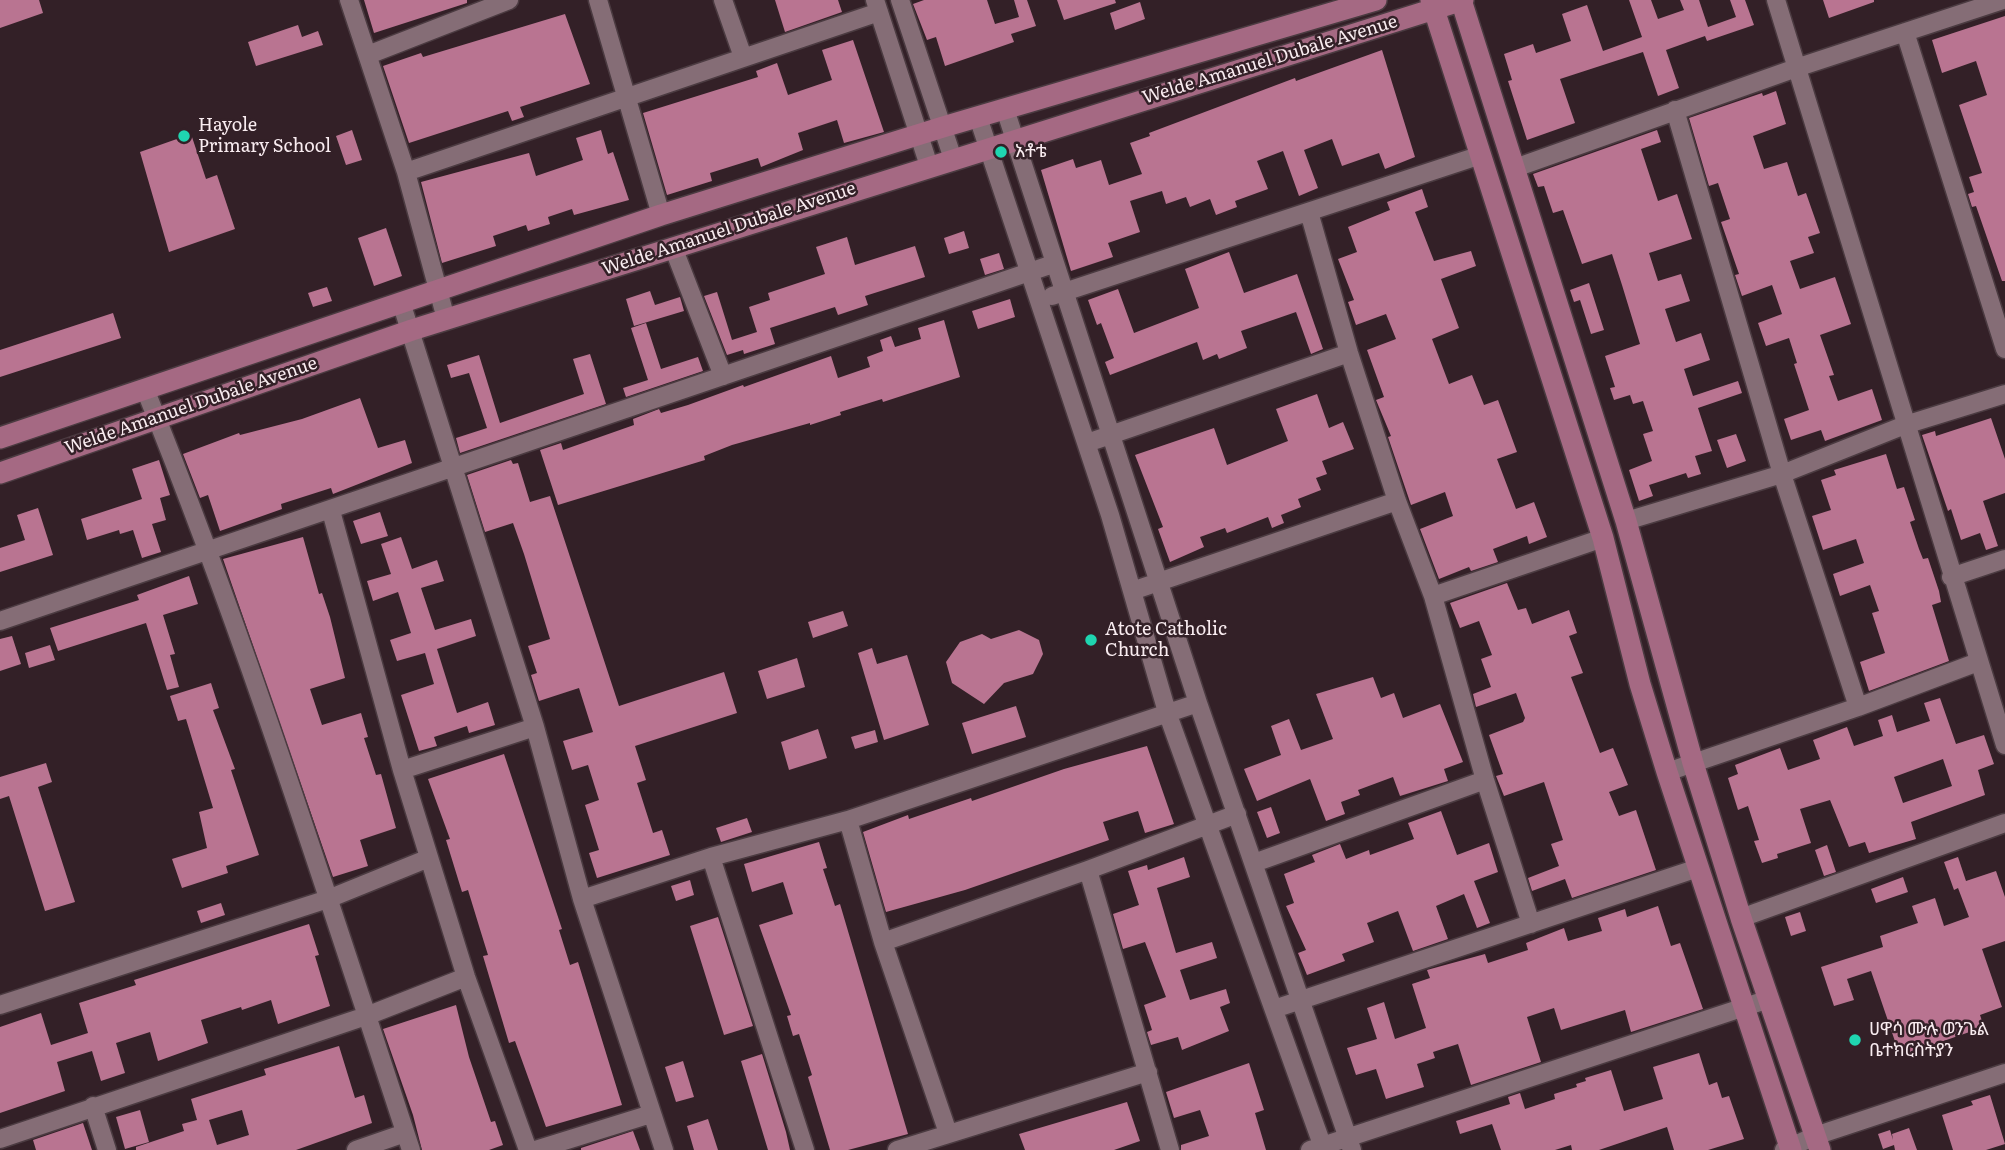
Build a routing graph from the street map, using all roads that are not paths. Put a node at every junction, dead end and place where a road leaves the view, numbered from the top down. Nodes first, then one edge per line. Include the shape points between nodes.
1 (349, 0) edge
2 (598, 0) edge
3 (723, 0) edge
4 (900, 0) edge
5 (1462, 0) edge
6 (1776, 0) edge
7 (2003, 0) edge
8 (1370, 1) edge
9 (497, 2) edge
10 (1432, 5) edge
11 (877, 6) edge
12 (1905, 32) junction
13 (368, 55) junction
14 (743, 57) junction
15 (1799, 67) junction
16 (625, 97) junction
17 (1005, 109) junction
18 (1675, 110) junction
19 (978, 117) junction
20 (943, 127) junction
21 (920, 134) junction
22 (1013, 140) junction
23 (989, 147) junction
24 (1481, 155) junction
25 (953, 159) junction
26 (929, 166) junction
27 (1515, 168) junction
28 (406, 172) junction
29 (1309, 212) junction
30 (661, 215) junction
31 (673, 247) junction
32 (1053, 264) junction
33 (1031, 273) junction
34 (437, 290) junction
35 (1063, 292) junction
36 (1040, 300) junction
37 (401, 302) junction
38 (446, 319) junction
39 (412, 330) junction
40 (2005, 349) edge
41 (1349, 353) junction
42 (723, 376) junction
43 (145, 389) junction
44 (2005, 394) edge
45 (156, 416) junction
46 (1905, 425) junction
47 (1113, 435) junction
48 (0, 438) edge
49 (1087, 443) junction
50 (451, 468) junction
51 (0, 473) edge
52 (1782, 474) junction
53 (1397, 501) junction
54 (331, 511) junction
55 (1626, 521) junction
56 (1603, 538) junction
57 (208, 549) junction
58 (2005, 559) edge
59 (1951, 577) junction
60 (1159, 582) junction
61 (1132, 591) junction
62 (1433, 596) junction
63 (0, 621) edge
64 (1978, 662) junction
65 (1198, 703) junction
66 (1858, 707) junction
67 (1167, 712) junction
68 (535, 727) junction
69 (2005, 745) edge
70 (1693, 763) junction
71 (401, 770) junction
72 (1667, 772) junction
73 (1485, 780) junction
74 (1237, 814) junction
75 (848, 820) junction
76 (2005, 823) edge
77 (1206, 825) junction
78 (710, 857) junction
79 (429, 858) junction
80 (1254, 863) junction
81 (1698, 868) junction
82 (1088, 870) junction
83 (328, 899) junction
84 (582, 900) junction
85 (1741, 918) junction
86 (1531, 924) junction
87 (883, 942) junction
88 (466, 977) junction
89 (1769, 999) junction
90 (1302, 1000) junction
91 (0, 1005) edge
92 (1744, 1006) junction
93 (1274, 1009) junction
94 (369, 1015) junction
95 (1148, 1072) junction
96 (2005, 1073) edge
97 (93, 1106) junction
98 (651, 1114) junction
99 (948, 1133) junction
100 (0, 1139) edge
101 (408, 1142) edge
102 (1350, 1143) edge
103 (1817, 1143) edge
104 (1319, 1149) edge
105 (1788, 1149) edge
106 (107, 1150) edge
107 (356, 1150) edge
108 (528, 1150) edge
109 (535, 1150) edge
110 (664, 1150) edge
111 (805, 1150) edge
112 (897, 1150) edge
113 (1170, 1150) edge

1 - 13 street
2 - 16 street
3 - 14 street
4 - 20 street
5 - 10 main road, Welde Amanuel Dubale Avenue
5 - 27 main road
6 - 15 street
7 - 12 street
8 - 17 main road
9 - 13 street
10 - 22 main road, Welde Amanuel Dubale Avenue
10 - 24 main road
11 - 14 street
11 - 21 street
12 - 15 street
12 - 40 street
13 - 28 street
14 - 16 street
15 - 18 street
15 - 46 street
16 - 28 street
16 - 30 street
17 - 19 main road
17 - 22 street
18 - 27 street
18 - 52 street
19 - 20 main road
19 - 23 street
20 - 21 main road
20 - 25 street
21 - 26 street
21 - 30 main road
22 - 23 main road, Welde Amanuel Dubale Avenue
22 - 32 street
23 - 25 main road, Welde Amanuel Dubale Avenue
23 - 33 street
24 - 29 street
24 - 56 main road
25 - 26 main road, Welde Amanuel Dubale Avenue
26 - 31 main road, Welde Amanuel Dubale Avenue
27 - 55 main road
28 - 34 street
29 - 35 street
29 - 41 street
30 - 34 main road
31 - 38 main road, Welde Amanuel Dubale Avenue
31 - 42 street
32 - 33 street
32 - 35 street
33 - 36 street
33 - 42 street
34 - 37 main road
34 - 38 street
35 - 36 street
35 - 47 street
36 - 49 street
37 - 39 street
37 - 43 main road
38 - 39 main road, Welde Amanuel Dubale Avenue
39 - 45 main road, Welde Amanuel Dubale Avenue
39 - 50 street
41 - 47 street
41 - 53 street
42 - 50 street
43 - 45 street
43 - 48 main road
44 - 46 street
45 - 51 main road, Welde Amanuel Dubale Avenue
45 - 57 street
46 - 52 street
46 - 59 street
47 - 49 street
47 - 60 street
49 - 61 street
50 - 54 street
50 - 68 street
52 - 55 street
52 - 66 street
53 - 60 street
53 - 62 street
54 - 57 street
54 - 71 street
55 - 70 main road
56 - 62 street
56 - 72 main road
57 - 63 street
57 - 83 street
58 - 59 street
59 - 64 street
60 - 61 street
60 - 65 street
61 - 67 street
62 - 73 street
64 - 66 street
64 - 69 street
65 - 67 street
65 - 74 street
66 - 70 street
67 - 75 street
67 - 77 street
68 - 71 street
68 - 84 street
70 - 72 street
70 - 85 main road
71 - 79 street
72 - 81 main road
73 - 80 street
73 - 86 street
74 - 77 street
74 - 80 street
75 - 78 street
75 - 87 street
76 - 85 street
77 - 82 street
77 - 93 street
78 - 84 street
78 - 111 street
79 - 83 street
79 - 88 street
80 - 90 street
81 - 86 street
81 - 92 main road
82 - 87 street
82 - 95 street
83 - 91 street
83 - 94 street
84 - 98 street
85 - 89 main road
86 - 90 street
87 - 99 street
88 - 94 street
88 - 108 street
89 - 92 street
89 - 103 main road
90 - 93 street
90 - 102 street
92 - 102 street
92 - 105 main road
93 - 104 street
94 - 97 street
94 - 101 street
95 - 99 street
95 - 113 street
96 - 103 street
97 - 100 street
97 - 106 street
98 - 109 street
98 - 110 street
99 - 112 street
101 - 107 street
102 - 104 street
103 - 105 street

